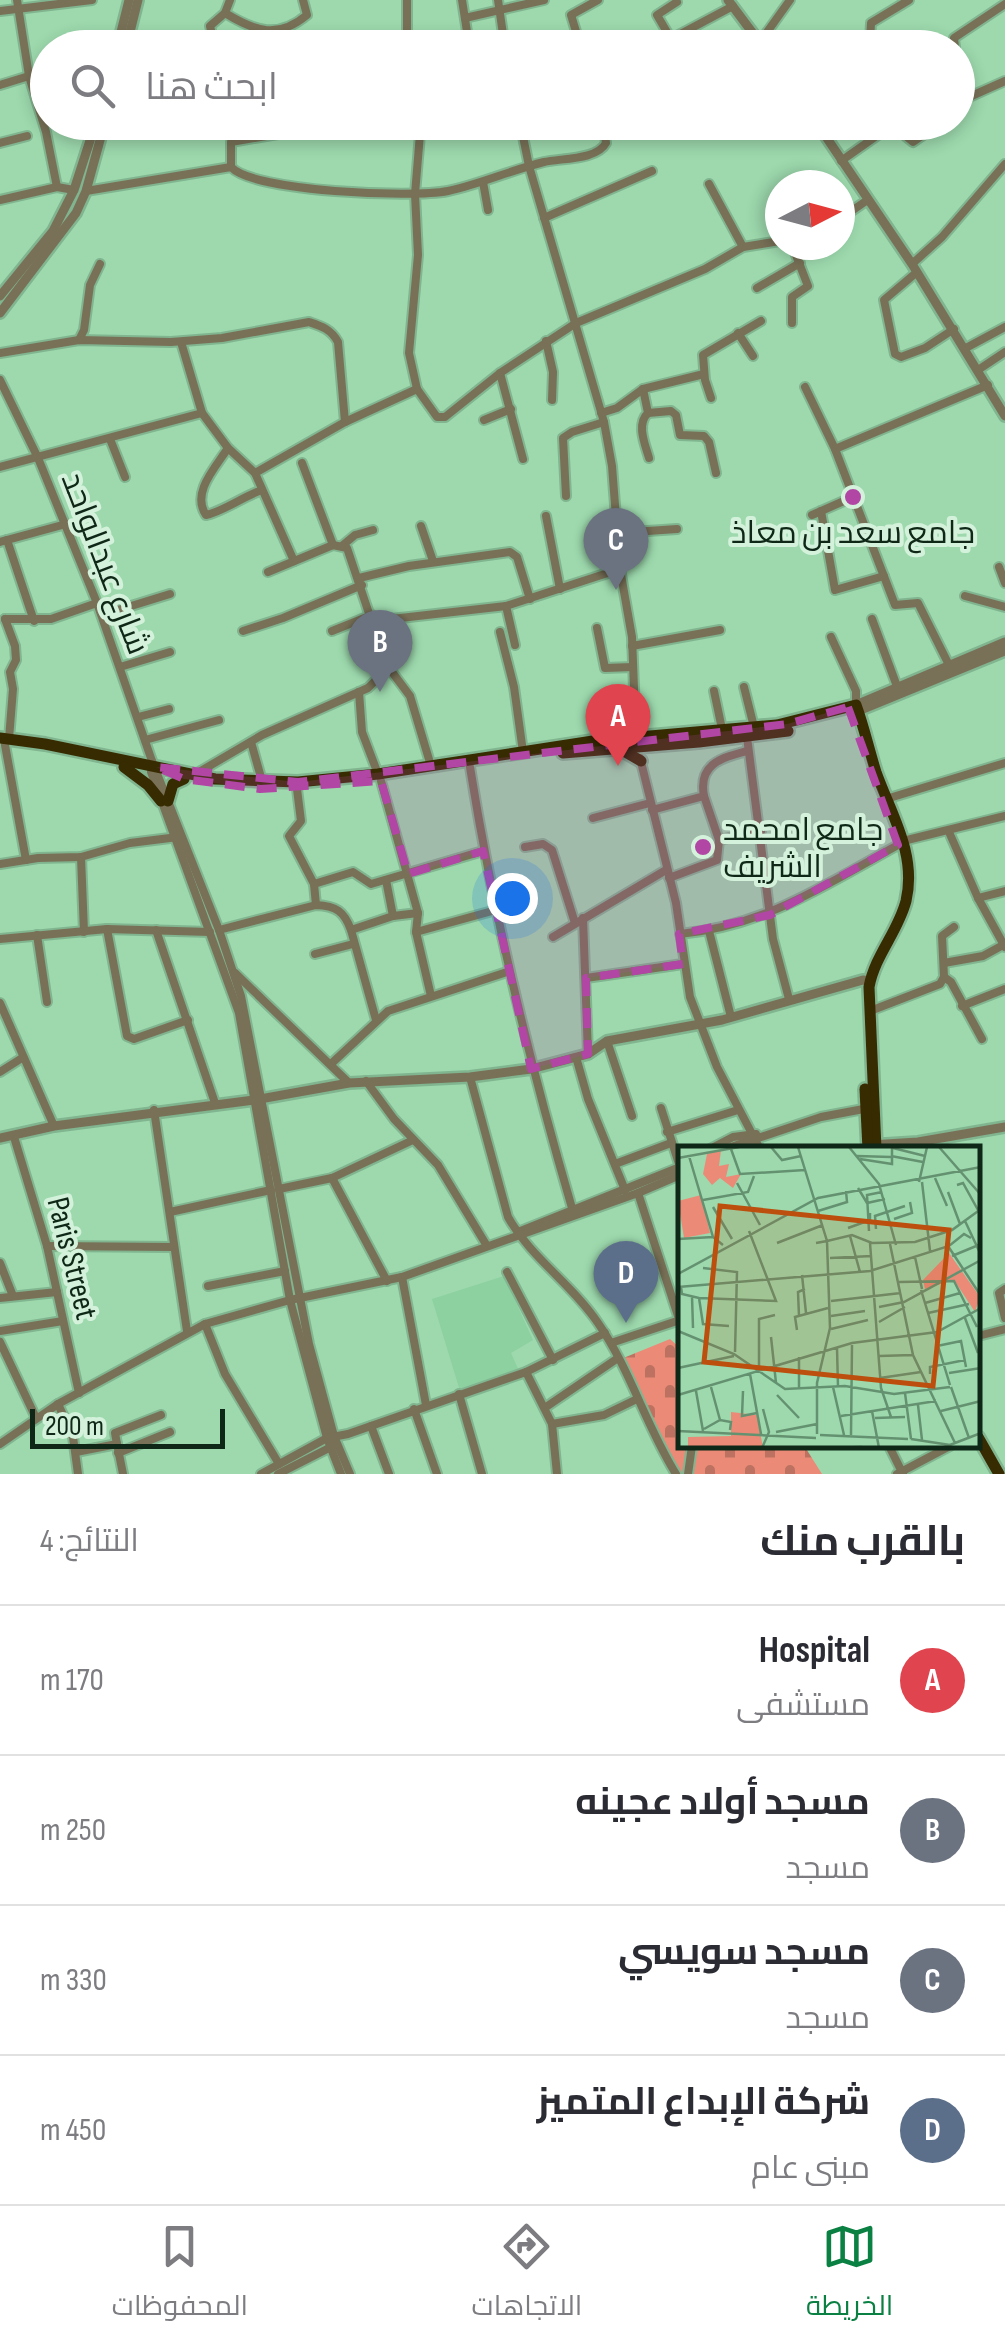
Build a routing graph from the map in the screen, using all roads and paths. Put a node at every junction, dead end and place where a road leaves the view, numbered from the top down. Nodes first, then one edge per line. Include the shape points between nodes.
1 (16, 0) edge
2 (92, 0) edge
3 (130, 0) edge
4 (138, 0) edge
5 (230, 0) edge
6 (303, 0) edge
7 (407, 0) edge
8 (462, 0) edge
9 (498, 0) edge
10 (544, 0) edge
11 (598, 0) edge
12 (790, 0) edge
13 (908, 0) edge
14 (677, 2) dead end
15 (731, 3) edge
16 (1002, 6) edge
17 (0, 11) edge
18 (19, 11) junction
19 (500, 12) junction
20 (225, 13) junction
21 (464, 18) junction
22 (1005, 18) edge
23 (122, 30) edge
24 (130, 30) edge
25 (211, 30) edge
26 (269, 30) edge
27 (286, 30) edge
28 (407, 30) edge
29 (466, 30) edge
30 (502, 30) edge
31 (575, 30) edge
32 (666, 30) edge
33 (686, 30) edge
34 (751, 30) edge
35 (771, 30) edge
36 (871, 30) edge
37 (966, 30) edge
38 (30, 76) joint
39 (1005, 81) edge
40 (0, 85) edge
41 (975, 94) edge
42 (27, 136) dead end
43 (48, 140) edge
44 (92, 140) edge
45 (98, 140) edge
46 (240, 140) edge
47 (420, 140) edge
48 (524, 140) edge
49 (606, 140) edge
50 (828, 140) edge
51 (871, 140) edge
52 (0, 143) edge
53 (841, 161) junction
54 (1005, 164) edge
55 (529, 166) junction
56 (231, 167) junction
57 (652, 170) dead end
58 (483, 182) junction
59 (709, 184) dead end
60 (57, 187) junction
61 (80, 190) junction
62 (415, 194) junction
63 (0, 200) edge
64 (866, 201) junction
65 (855, 209) edge
66 (488, 210) dead end
67 (544, 218) junction
68 (765, 243) edge
69 (743, 247) junction
70 (800, 262) joint
71 (100, 264) dead end
72 (914, 268) junction
73 (757, 288) dead end
74 (0, 296) edge
75 (0, 313) edge
76 (761, 320) dead end
77 (576, 323) junction
78 (792, 323) dead end
79 (1005, 328) edge
80 (954, 329) junction
81 (738, 333) junction
82 (78, 340) junction
83 (546, 341) junction
84 (181, 342) junction
85 (964, 349) junction
86 (1005, 352) edge
87 (0, 353) edge
88 (753, 356) dead end
89 (978, 370) junction
90 (500, 373) junction
91 (704, 374) junction
92 (0, 380) edge
93 (988, 385) junction
94 (805, 387) dead end
95 (417, 389) junction
96 (644, 389) junction
97 (711, 398) dead end
98 (552, 400) dead end
99 (511, 409) junction
100 (202, 413) junction
101 (648, 413) junction
102 (1005, 416) edge
103 (602, 418) junction
104 (484, 420) dead end
105 (345, 422) junction
106 (110, 439) junction
107 (228, 448) junction
108 (835, 448) junction
109 (38, 458) junction
110 (649, 458) dead end
111 (523, 459) dead end
112 (302, 463) dead end
113 (0, 467) edge
114 (716, 473) dead end
115 (255, 474) junction
116 (125, 478) dead end
117 (262, 490) junction
118 (566, 496) dead end
119 (853, 497) junction
120 (546, 516) dead end
121 (66, 524) junction
122 (421, 526) dead end
123 (677, 529) dead end
124 (373, 530) dead end
125 (618, 533) junction
126 (4, 541) edge
127 (338, 545) junction
128 (294, 561) junction
129 (433, 562) junction
130 (999, 566) dead end
131 (620, 570) junction
132 (268, 572) dead end
133 (884, 576) junction
134 (361, 582) junction
135 (1005, 583) edge
136 (560, 589) junction
137 (170, 594) dead end
138 (964, 596) dead end
139 (530, 599) junction
140 (98, 603) junction
141 (506, 606) junction
142 (1005, 607) edge
143 (102, 615) junction
144 (373, 618) junction
145 (3, 619) edge
146 (872, 619) dead end
147 (34, 621) junction
148 (597, 628) dead end
149 (332, 630) dead end
150 (720, 630) dead end
151 (242, 631) dead end
152 (500, 632) dead end
153 (831, 637) dead end
154 (1005, 642) edge
155 (515, 645) dead end
156 (632, 646) junction
157 (1005, 651) edge
158 (170, 652) dead end
159 (120, 667) junction
160 (633, 667) junction
161 (388, 668) junction
162 (950, 668) junction
163 (744, 687) dead end
164 (898, 689) junction
165 (359, 692) junction
166 (714, 692) dead end
167 (169, 708) dead end
168 (853, 709) junction
169 (138, 716) junction
170 (219, 720) dead end
171 (635, 722) junction
172 (722, 728) junction
173 (750, 732) junction
174 (145, 740) junction
175 (3, 741) edge
176 (250, 742) junction
177 (618, 744) junction
178 (638, 749) junction
179 (747, 751) junction
180 (523, 752) junction
181 (1005, 762) edge
182 (431, 766) junction
183 (124, 767) junction
184 (470, 767) junction
185 (154, 768) junction
186 (189, 777) junction
187 (379, 778) junction
188 (262, 782) junction
189 (297, 789) junction
190 (704, 796) junction
191 (886, 799) junction
192 (165, 801) junction
193 (651, 806) junction
194 (1005, 816) edge
195 (593, 818) dead end
196 (761, 830) junction
197 (949, 832) junction
198 (178, 837) junction
199 (719, 840) junction
200 (900, 843) junction
201 (525, 847) dead end
202 (483, 851) junction
203 (81, 857) junction
204 (26, 860) junction
205 (0, 864) edge
206 (408, 874) junction
207 (668, 874) junction
208 (386, 880) junction
209 (314, 884) junction
210 (1005, 891) edge
211 (978, 898) junction
212 (316, 905) junction
213 (496, 910) junction
214 (418, 913) junction
215 (770, 914) junction
216 (393, 916) junction
217 (579, 921) junction
218 (954, 927) dead end
219 (108, 929) junction
220 (156, 930) junction
221 (351, 930) junction
222 (214, 931) junction
223 (709, 931) junction
224 (84, 932) junction
225 (416, 932) junction
226 (680, 934) junction
227 (37, 935) junction
228 (553, 937) dead end
229 (0, 939) edge
230 (353, 944) junction
231 (1004, 945) edge
232 (315, 954) dead end
233 (683, 964) junction
234 (944, 964) junction
235 (232, 970) junction
236 (507, 972) junction
237 (944, 977) junction
238 (586, 978) junction
239 (866, 980) junction
240 (1005, 989) edge
241 (431, 996) junction
242 (789, 998) junction
243 (0, 1002) edge
244 (48, 1002) dead end
245 (962, 1006) junction
246 (870, 1011) junction
247 (731, 1018) junction
248 (188, 1020) junction
249 (376, 1020) junction
250 (700, 1024) junction
251 (982, 1039) dead end
252 (607, 1042) junction
253 (588, 1054) junction
254 (576, 1057) junction
255 (22, 1058) junction
256 (332, 1063) junction
257 (531, 1069) junction
258 (0, 1072) edge
259 (470, 1077) junction
260 (366, 1082) junction
261 (350, 1083) junction
262 (258, 1099) junction
263 (215, 1102) junction
264 (661, 1108) dead end
265 (869, 1108) junction
266 (154, 1110) junction
267 (738, 1110) junction
268 (632, 1116) dead end
269 (54, 1126) junction
270 (1005, 1128) edge
271 (667, 1132) junction
272 (753, 1136) junction
273 (14, 1137) junction
274 (0, 1138) edge
275 (413, 1140) junction
276 (671, 1144) junction
277 (918, 1145) edge
278 (716, 1146) edge
279 (732, 1146) edge
280 (758, 1146) edge
281 (872, 1146) edge
282 (678, 1162) edge
283 (614, 1164) junction
284 (678, 1168) edge
285 (678, 1176) edge
286 (332, 1178) junction
287 (275, 1190) junction
288 (625, 1190) junction
289 (638, 1193) junction
290 (572, 1208) junction
291 (170, 1212) junction
292 (516, 1235) junction
293 (46, 1246) junction
294 (487, 1246) junction
295 (174, 1247) junction
296 (0, 1263) edge
297 (285, 1271) junction
298 (507, 1272) dead end
299 (402, 1277) junction
300 (386, 1281) junction
301 (208, 1286) dead end
302 (1005, 1290) edge
303 (57, 1292) junction
304 (13, 1296) junction
305 (0, 1298) edge
306 (295, 1299) junction
307 (678, 1315) edge
308 (1005, 1318) edge
309 (63, 1320) junction
310 (678, 1322) edge
311 (205, 1324) junction
312 (1005, 1329) edge
313 (0, 1331) edge
314 (187, 1332) junction
315 (605, 1333) junction
316 (980, 1335) edge
317 (0, 1342) edge
318 (611, 1343) junction
319 (618, 1358) junction
320 (553, 1360) junction
321 (526, 1372) junction
322 (80, 1393) junction
323 (459, 1394) junction
324 (638, 1399) junction
325 (58, 1404) junction
326 (426, 1404) junction
327 (546, 1407) junction
328 (414, 1409) junction
329 (161, 1415) dead end
330 (36, 1418) junction
331 (552, 1424) junction
332 (371, 1426) junction
333 (170, 1432) dead end
334 (980, 1440) edge
335 (332, 1441) junction
336 (0, 1444) edge
337 (117, 1449) junction
338 (692, 1449) edge
339 (890, 1449) edge
340 (945, 1449) edge
341 (978, 1449) edge
342 (76, 1452) junction
343 (279, 1469) edge
344 (901, 1473) edge
345 (78, 1474) edge
346 (123, 1474) edge
347 (261, 1474) edge
348 (341, 1474) edge
349 (350, 1474) edge
350 (389, 1474) edge
351 (437, 1474) edge
352 (482, 1474) edge
353 (557, 1474) edge
354 (676, 1474) edge
355 (688, 1474) edge
356 (995, 1474) edge

1 - 18 street
2 - 18 street
3 - 23 street
4 - 24 street
5 - 20 street
6 - 27 street via 307,16
7 - 28 street
8 - 21 street
9 - 19 street
10 - 19 street
11 - 31 street via 570,15
12 - 35 street
13 - 36 street via 871,23
14 - 32 street via 657,15
15 - 33 street
15 - 34 street
16 - 22 street
16 - 37 street
17 - 18 street
18 - 38 street
19 - 21 street
19 - 30 street
20 - 25 street
20 - 26 street
21 - 29 street
38 - 40 street
39 - 41 street
42 - 52 street
43 - 60 street
44 - 61 street
45 - 61 street
46 - 56 street via 231,142
47 - 62 street
48 - 55 street
49 - 55 street via 598,152
50 - 53 street
51 - 53 street
53 - 64 street
54 - 72 street
55 - 58 street
55 - 67 street
56 - 61 street
56 - 62 street via 241,175 303,187
57 - 67 street
58 - 62 street
58 - 66 street
59 - 69 street
60 - 61 street
60 - 63 street
61 - 74 street
61 - 75 street via 60,235
62 - 95 street via 418,254 409,353
64 - 65 street
64 - 72 street
67 - 77 street
68 - 69 street
69 - 77 street
70 - 73 street
70 - 78 street via 808,286 792,297
71 - 82 street
72 - 80 street
72 - 80 street via 884,300 894,354 925,348
76 - 81 street
77 - 83 street
77 - 103 street
79 - 85 street
80 - 85 street
81 - 88 street
81 - 91 street via 704,355
82 - 84 street
82 - 87 street
83 - 90 street
83 - 98 street
84 - 100 street
84 - 105 street via 296,323 322,326 338,342
85 - 89 street
86 - 89 street
89 - 93 street
90 - 95 street via 443,418
90 - 99 street
91 - 96 street
91 - 97 street
92 - 109 street, شارع عبدالواحد
93 - 102 street
93 - 108 street
94 - 108 street
95 - 105 street
96 - 101 street
96 - 103 street
99 - 104 street
99 - 111 street
100 - 106 street
100 - 107 street
101 - 110 street via 642,422
101 - 114 street via 671,411 680,434 704,436
103 - 118 street via 563,438
103 - 125 street
105 - 115 street
106 - 109 street
106 - 116 street
107 - 115 street
107 - 117 street via 200,494 206,515
108 - 119 street
109 - 113 street
109 - 121 street, شارع عبدالواحد
112 - 127 street
115 - 117 street
117 - 128 street
119 - 133 street
119 - 133 street via 817,513 834,589
120 - 136 street
121 - 126 street
121 - 140 street, شارع عبدالواحد
122 - 129 street
123 - 125 street
124 - 127 street
125 - 131 street
126 - 147 street
127 - 128 street
127 - 134 street via 349,551
128 - 132 street
129 - 134 street
129 - 139 street via 513,552
130 - 135 street
131 - 136 street
131 - 156 street
133 - 162 street via 896,606 918,602
134 - 144 street
134 - 151 street
136 - 139 street
137 - 143 street
138 - 142 street
139 - 141 street
140 - 143 street, شارع عبدالواحد
140 - 147 street
141 - 144 street
141 - 155 street
143 - 159 street, شارع عبدالواحد
144 - 149 street
144 - 161 street
145 - 147 street
145 - 175 street via 16,660
146 - 164 street
148 - 160 street via 605,668
150 - 156 street
152 - 180 street
153 - 168 street via 856,692
154 - 162 street
156 - 160 street
157 - 168 street
158 - 159 street
159 - 169 street, شارع عبدالواحد
160 - 171 street
161 - 165 street
161 - 182 street via 410,696
162 - 164 street
163 - 173 street
164 - 168 street
165 - 176 street
165 - 187 street via 362,732
166 - 172 street
167 - 169 street
168 - 173 main road
168 - 191 main road
168 - 200 main road
169 - 174 street, شارع عبدالواحد
170 - 174 street
171 - 177 main road
171 - 178 street
172 - 173 main road
172 - 178 main road
173 - 178 main road
173 - 179 street
174 - 185 street, شارع عبدالواحد
175 - 183 main road
175 - 185 main road
175 - 204 street
176 - 186 street
176 - 188 street
177 - 178 main road
177 - 178 main road
177 - 180 main road
177 - 184 main road
178 - 193 street
179 - 190 street via 706,770
179 - 196 street
180 - 182 main road
181 - 191 street
182 - 187 main road
183 - 185 main road
183 - 192 main road
184 - 187 main road
184 - 202 street
185 - 186 main road
185 - 192 street, شارع عبدالواحد
186 - 188 main road
186 - 189 main road
186 - 192 main road via 173,784
187 - 188 main road
187 - 189 main road
187 - 206 street
189 - 209 street via 302,816 290,840
190 - 193 street
190 - 199 street
191 - 200 main road
192 - 198 street, شارع عبدالواحد
193 - 195 street
193 - 207 street
194 - 197 street
196 - 199 street
196 - 215 street
197 - 200 street
197 - 211 street
198 - 203 street
198 - 222 street, شارع عبدالواحد
199 - 207 street via 716,860
200 - 215 street
200 - 239 main road via 906,902
201 - 217 street via 552,850
202 - 206 street
202 - 213 street
203 - 204 street
203 - 224 street
204 - 205 street
206 - 208 street
206 - 214 street
207 - 217 street
207 - 226 street
208 - 209 street via 368,884 354,872
208 - 216 street
209 - 212 street
210 - 211 street
211 - 231 street
212 - 221 street via 340,910
212 - 222 street
213 - 225 street
213 - 236 street
214 - 216 street
214 - 225 street
215 - 223 street
215 - 242 street
216 - 221 street
217 - 228 street
217 - 238 street
218 - 234 street via 942,936
219 - 220 street
219 - 224 street
219 - 248 street via 127,1036
220 - 222 street
220 - 248 street
221 - 230 street
222 - 235 street
222 - 262 street
223 - 226 street
223 - 247 street
224 - 227 street
225 - 241 street
226 - 233 street
227 - 229 street
227 - 244 street
230 - 232 street
230 - 249 street
231 - 234 street
233 - 238 street
233 - 250 street
234 - 237 street
235 - 256 street
235 - 262 street
236 - 241 street
236 - 257 street
237 - 245 street
237 - 246 street
238 - 253 street
239 - 242 street
239 - 246 main road
239 - 265 main road
240 - 245 street
241 - 249 street
242 - 247 street
243 - 255 street
245 - 251 street
246 - 265 main road
247 - 250 street
248 - 263 street
249 - 256 street
250 - 252 street
250 - 267 street
252 - 253 street
252 - 268 street
253 - 254 street
254 - 257 street
254 - 283 street
255 - 258 street
255 - 269 street
256 - 261 street
257 - 259 street
257 - 290 street
259 - 260 street
259 - 292 street
260 - 261 street
260 - 275 street
261 - 262 street
262 - 263 street
262 - 287 street
263 - 266 street
264 - 271 street
265 - 272 street
265 - 281 main road
266 - 269 street
266 - 291 street
267 - 271 street
267 - 272 street
269 - 273 street
270 - 277 street
271 - 276 street
272 - 278 street
272 - 279 street
272 - 280 street
273 - 274 street
273 - 293 street, Paris Street
275 - 286 street
275 - 294 street via 438,1165
276 - 282 street
276 - 283 street
283 - 288 street
284 - 288 street
285 - 289 street
286 - 287 street
286 - 300 street
287 - 291 street
287 - 297 street
287 - 306 street
288 - 290 street
289 - 292 street
289 - 307 street
290 - 292 street
291 - 295 street
292 - 294 street
292 - 315 street
293 - 295 street
293 - 303 street, Paris Street
294 - 299 street
295 - 314 street
296 - 304 street
297 - 301 street
297 - 306 street
298 - 320 street
299 - 300 street
299 - 326 street
300 - 306 street
302 - 308 street via 999,1292
303 - 304 street
303 - 309 street, Paris Street
304 - 305 street
306 - 311 street
306 - 335 street
309 - 313 street
309 - 322 street, Paris Street
310 - 318 street
311 - 314 street
311 - 343 street
312 - 316 street
314 - 322 street
315 - 318 street
315 - 320 street
317 - 330 street
318 - 319 street
319 - 324 street
319 - 327 street
320 - 321 street
321 - 323 street
321 - 327 street
322 - 325 street
323 - 326 street
323 - 352 street
324 - 331 street
324 - 354 street
325 - 330 street
325 - 342 street
326 - 328 street
327 - 331 street
328 - 332 street
328 - 351 street
329 - 337 street via 115,1433
330 - 336 street
331 - 353 street
332 - 335 street
332 - 350 street
333 - 337 street
334 - 356 main road
335 - 343 street
335 - 348 street
335 - 349 street
337 - 342 street
337 - 346 street
338 - 355 street
339 - 344 street
340 - 344 street
341 - 356 main road
342 - 345 street
343 - 347 street

